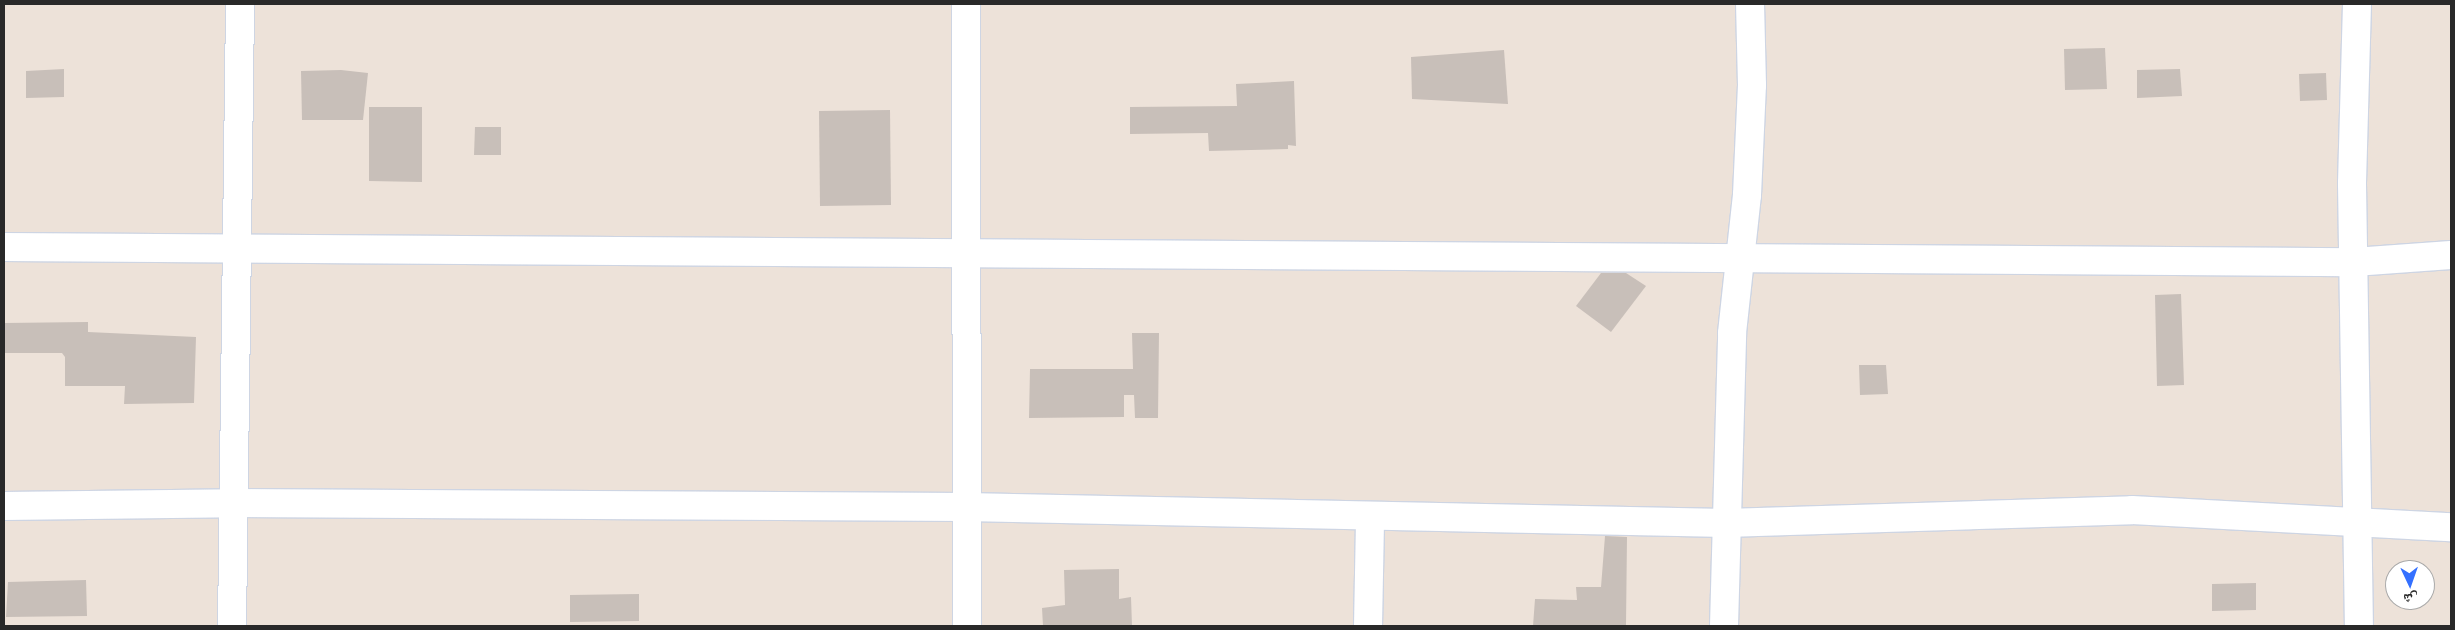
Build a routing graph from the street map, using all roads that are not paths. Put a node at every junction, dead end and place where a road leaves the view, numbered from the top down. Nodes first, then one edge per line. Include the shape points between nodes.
1 (240, 4) edge
2 (966, 4) edge
3 (1750, 4) edge
4 (2357, 4) edge
5 (4, 247) edge
6 (237, 247) junction
7 (966, 254) junction
8 (2451, 254) edge
9 (1742, 257) junction
10 (2354, 262) junction
11 (234, 502) junction
12 (4, 506) edge
13 (966, 507) junction
14 (1370, 517) junction
15 (1726, 523) junction
16 (2357, 523) junction
17 (2451, 527) edge
18 (232, 626) edge
19 (966, 626) edge
20 (1368, 626) edge
21 (1724, 626) edge
22 (2359, 626) edge

1 - 6 street
2 - 7 street
3 - 9 street via 1752,85
4 - 10 street
5 - 6 street
6 - 7 street
6 - 11 street
7 - 9 street
7 - 13 street
8 - 10 street
9 - 10 street
9 - 15 street via 1732,333
10 - 16 street
11 - 12 street
11 - 13 street
11 - 18 street
13 - 14 street
13 - 19 street
14 - 15 street
14 - 20 street
15 - 16 street via 2132,510
15 - 21 street
16 - 17 street
16 - 22 street

